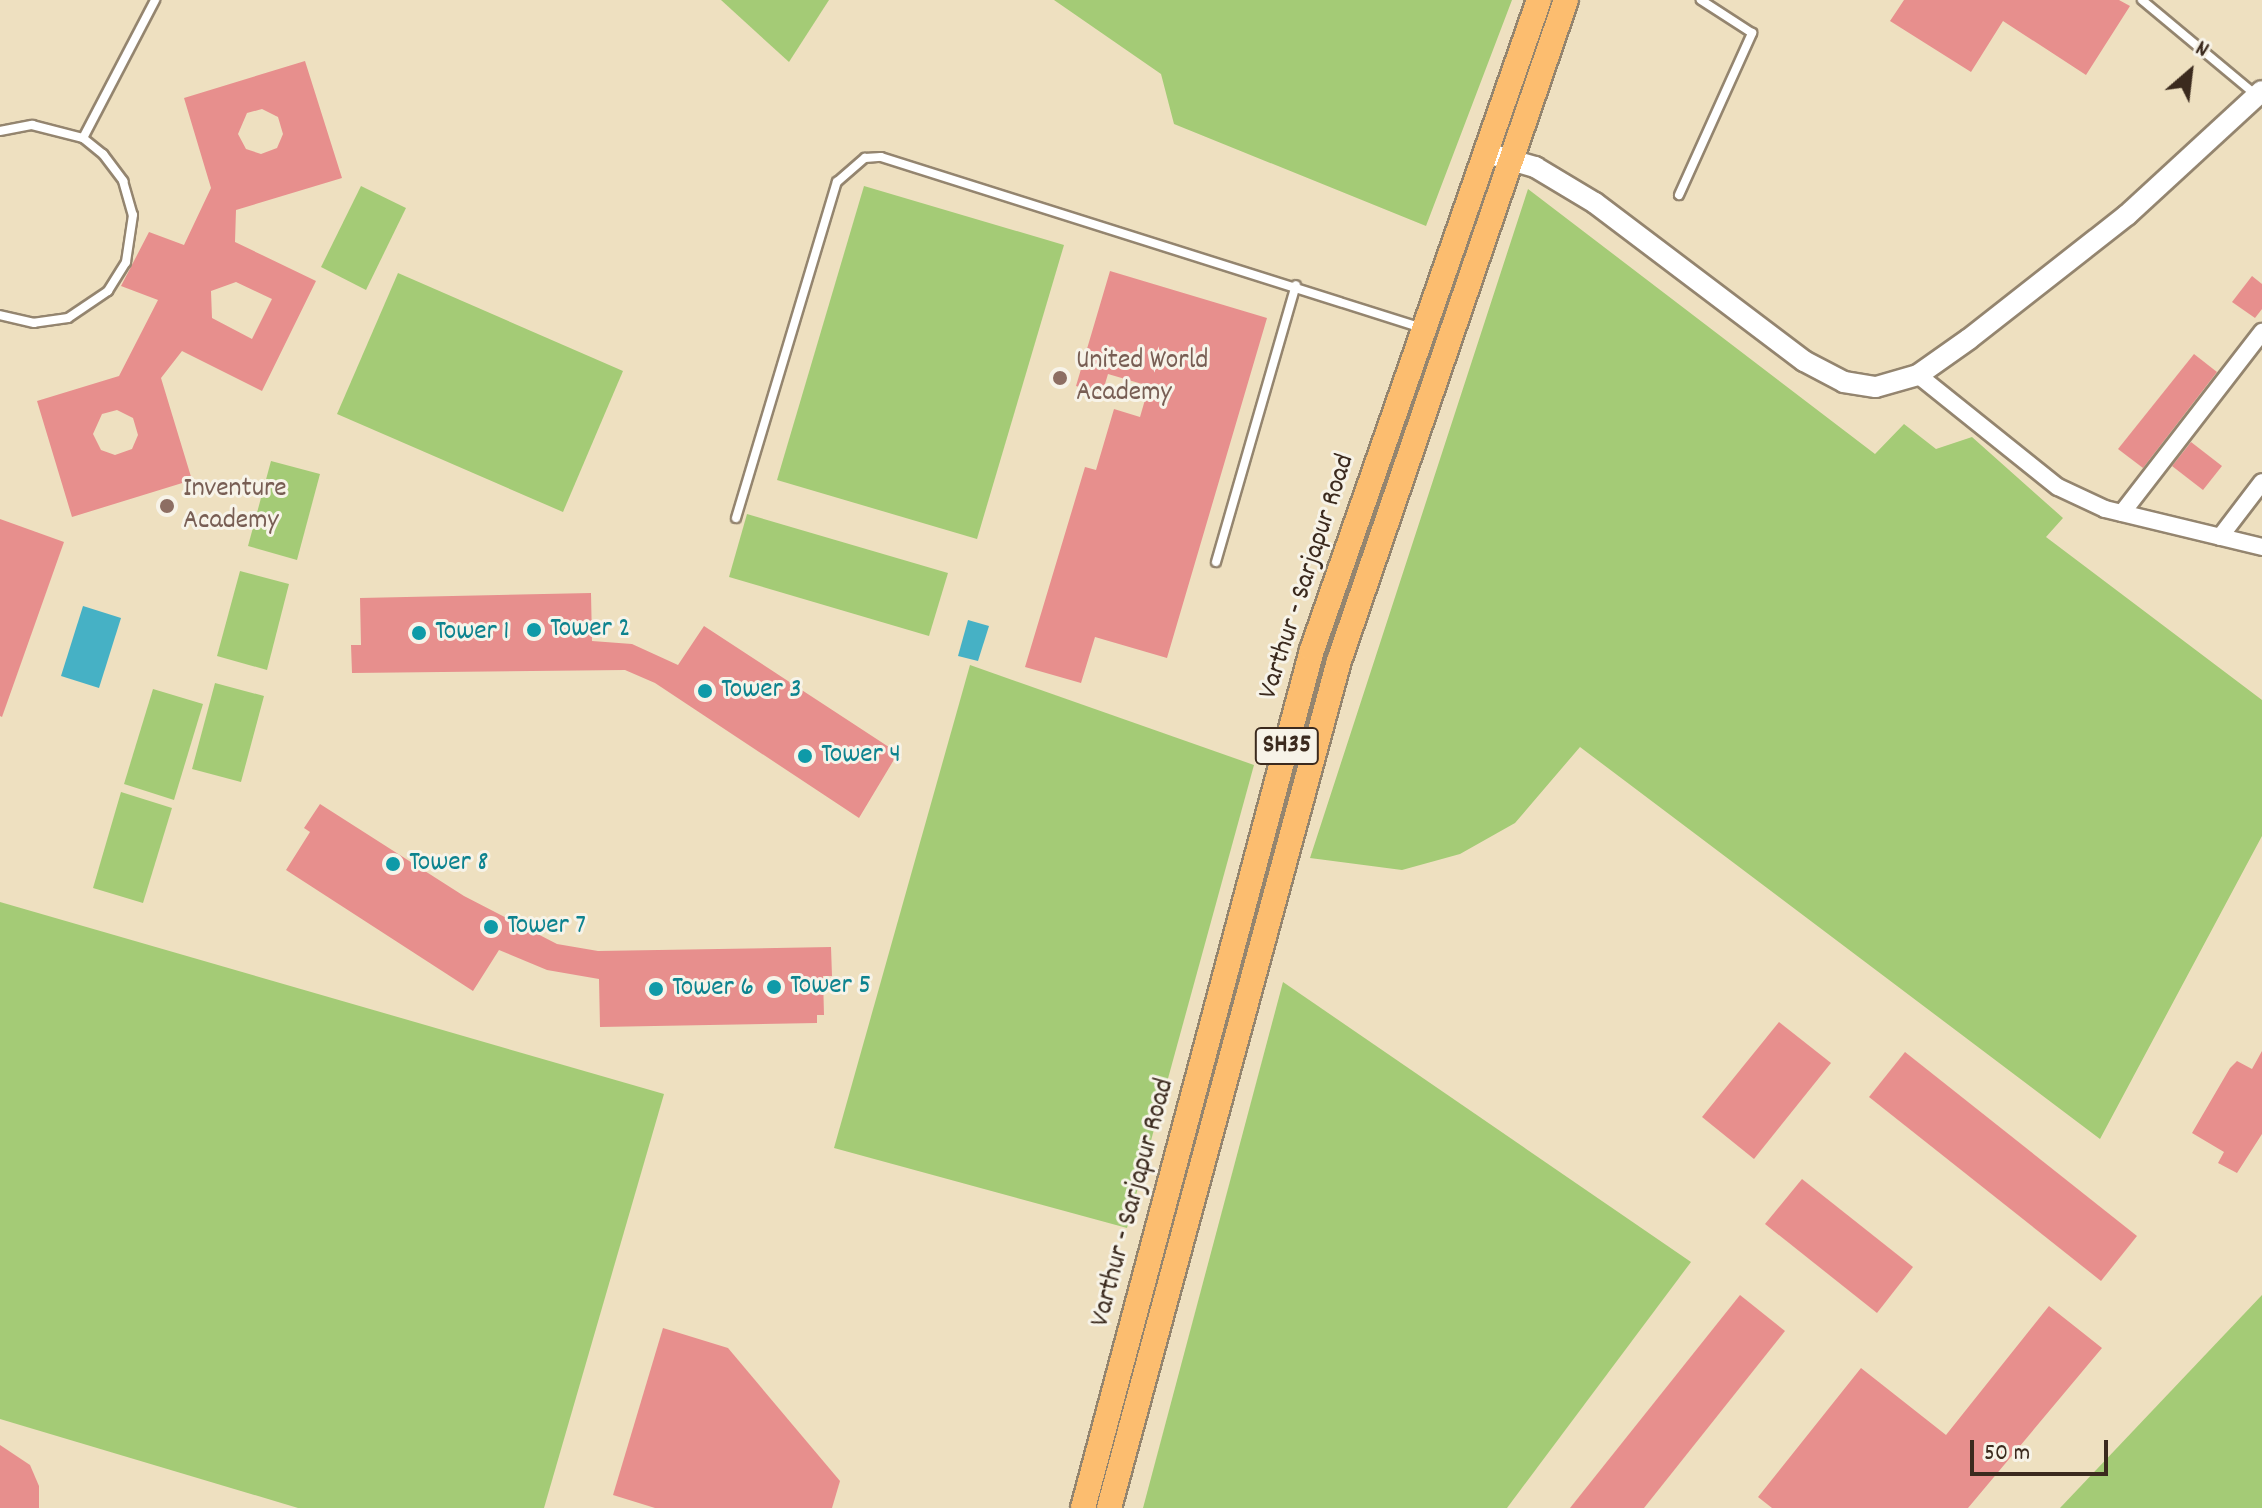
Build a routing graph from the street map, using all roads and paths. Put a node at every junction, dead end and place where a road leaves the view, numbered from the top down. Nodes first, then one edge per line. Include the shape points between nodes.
1 (155, 0) edge
2 (1539, 0) edge
3 (1566, 0) edge
4 (1701, 0) edge
5 (2142, 0) edge
6 (2260, 93) edge
7 (0, 131) edge
8 (83, 138) junction
9 (1498, 156) junction
10 (1679, 195) dead end
11 (1296, 285) junction
12 (0, 315) edge
13 (1422, 328) junction
14 (2262, 332) edge
15 (1918, 375) junction
16 (2262, 482) edge
17 (2122, 513) junction
18 (736, 518) dead end
19 (2220, 537) junction
20 (2262, 547) edge
21 (1216, 562) dead end
22 (1083, 1508) edge
23 (1109, 1508) edge

1 - 8 lane
2 - 9 main road, Varthur - Sarjapur Road / SH35
3 - 9 main road, Varthur - Sarjapur Road / SH35
4 - 10 lane via 1752,33
5 - 6 lane
6 - 15 street via 2127,215
7 - 8 lane via 32,125
8 - 12 lane via 123,181 133,215 126,262 108,291 68,318 34,323
9 - 13 main road, Varthur - Sarjapur Road / SH35
9 - 15 street via 1535,167 1595,203 1817,368 1844,382 1876,387
9 - 23 main road, Varthur - Sarjapur Road / SH35 via 1339,661
11 - 13 lane
11 - 18 lane via 881,157 865,158 837,182
11 - 21 lane
13 - 22 main road, Varthur - Sarjapur Road / SH35 via 1312,650
14 - 17 street
15 - 17 street via 2058,487
16 - 19 street
17 - 19 street
19 - 20 street

